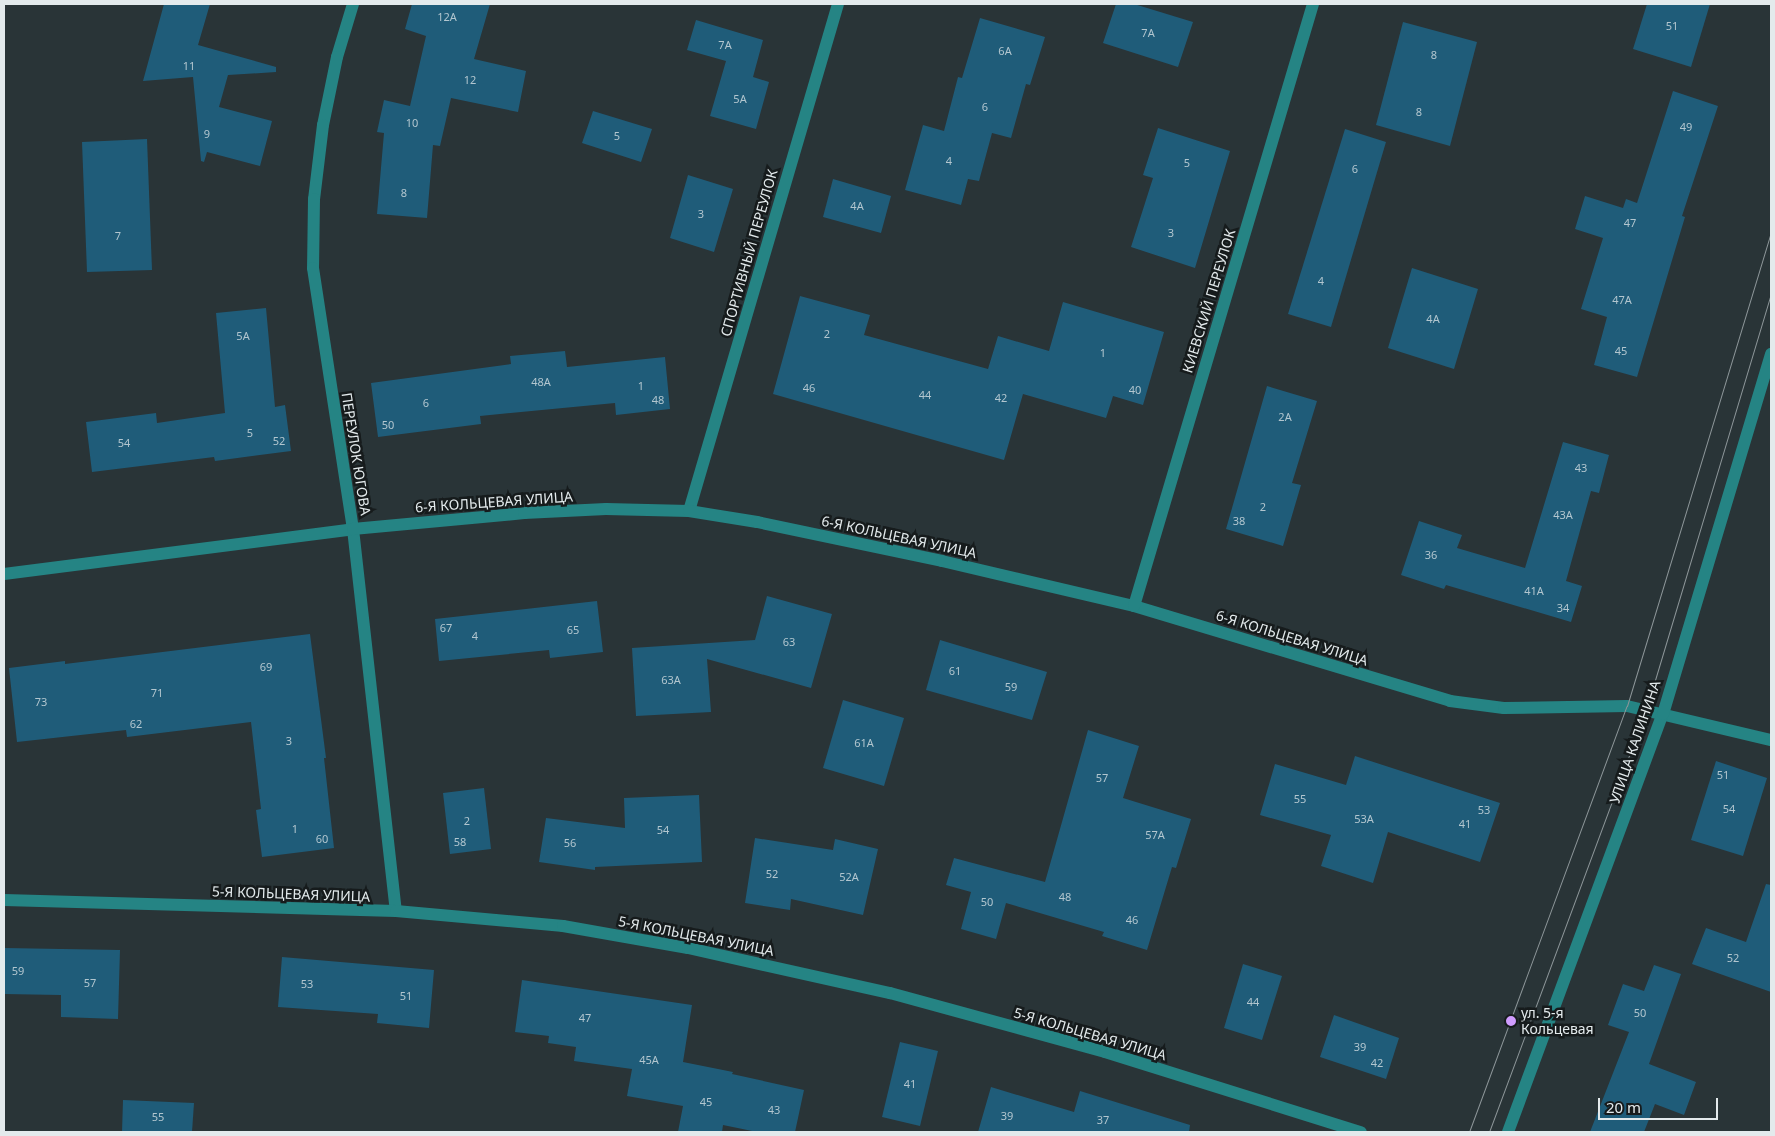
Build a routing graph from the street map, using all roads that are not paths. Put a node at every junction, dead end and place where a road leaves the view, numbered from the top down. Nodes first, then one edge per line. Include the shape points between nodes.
1 (353, 4) edge
2 (838, 4) edge
3 (1313, 4) edge
4 (1771, 354) edge
5 (689, 511) junction
6 (352, 529) junction
7 (4, 574) edge
8 (1134, 606) junction
9 (1663, 714) junction
10 (1771, 740) edge
11 (4, 900) edge
12 (396, 912) junction
13 (1360, 1132) edge
14 (1508, 1132) edge

1 - 6 street, ПЕРЕУЛОК ЮГОВА via 337,58 323,125 314,199 313,268
2 - 5 street, СПОРТИВНЫЙ ПЕРЕУЛОК
3 - 8 street, КИЕВСКИЙ ПЕРЕУЛОК
4 - 9 street, УЛИЦА КАЛИНИНА
5 - 6 street, 6-Я КОЛЬЦЕВАЯ УЛИЦА via 606,509 524,513
5 - 8 street, 6-Я КОЛЬЦЕВАЯ УЛИЦА via 932,559
6 - 7 street, 6-Я КОЛЬЦЕВАЯ УЛИЦА
6 - 12 street, ПЕРЕУЛОК ЮГОВА
8 - 9 street, 6-Я КОЛЬЦЕВАЯ УЛИЦА via 1450,701 1504,708 1627,706
9 - 10 street, 6-Я КОЛЬЦЕВАЯ УЛИЦА
9 - 14 street, УЛИЦА КАЛИНИНА
11 - 12 street, 5-Я КОЛЬЦЕВАЯ УЛИЦА
12 - 13 street, 5-Я КОЛЬЦЕВАЯ УЛИЦА via 563,926 688,948 890,993 1104,1052

